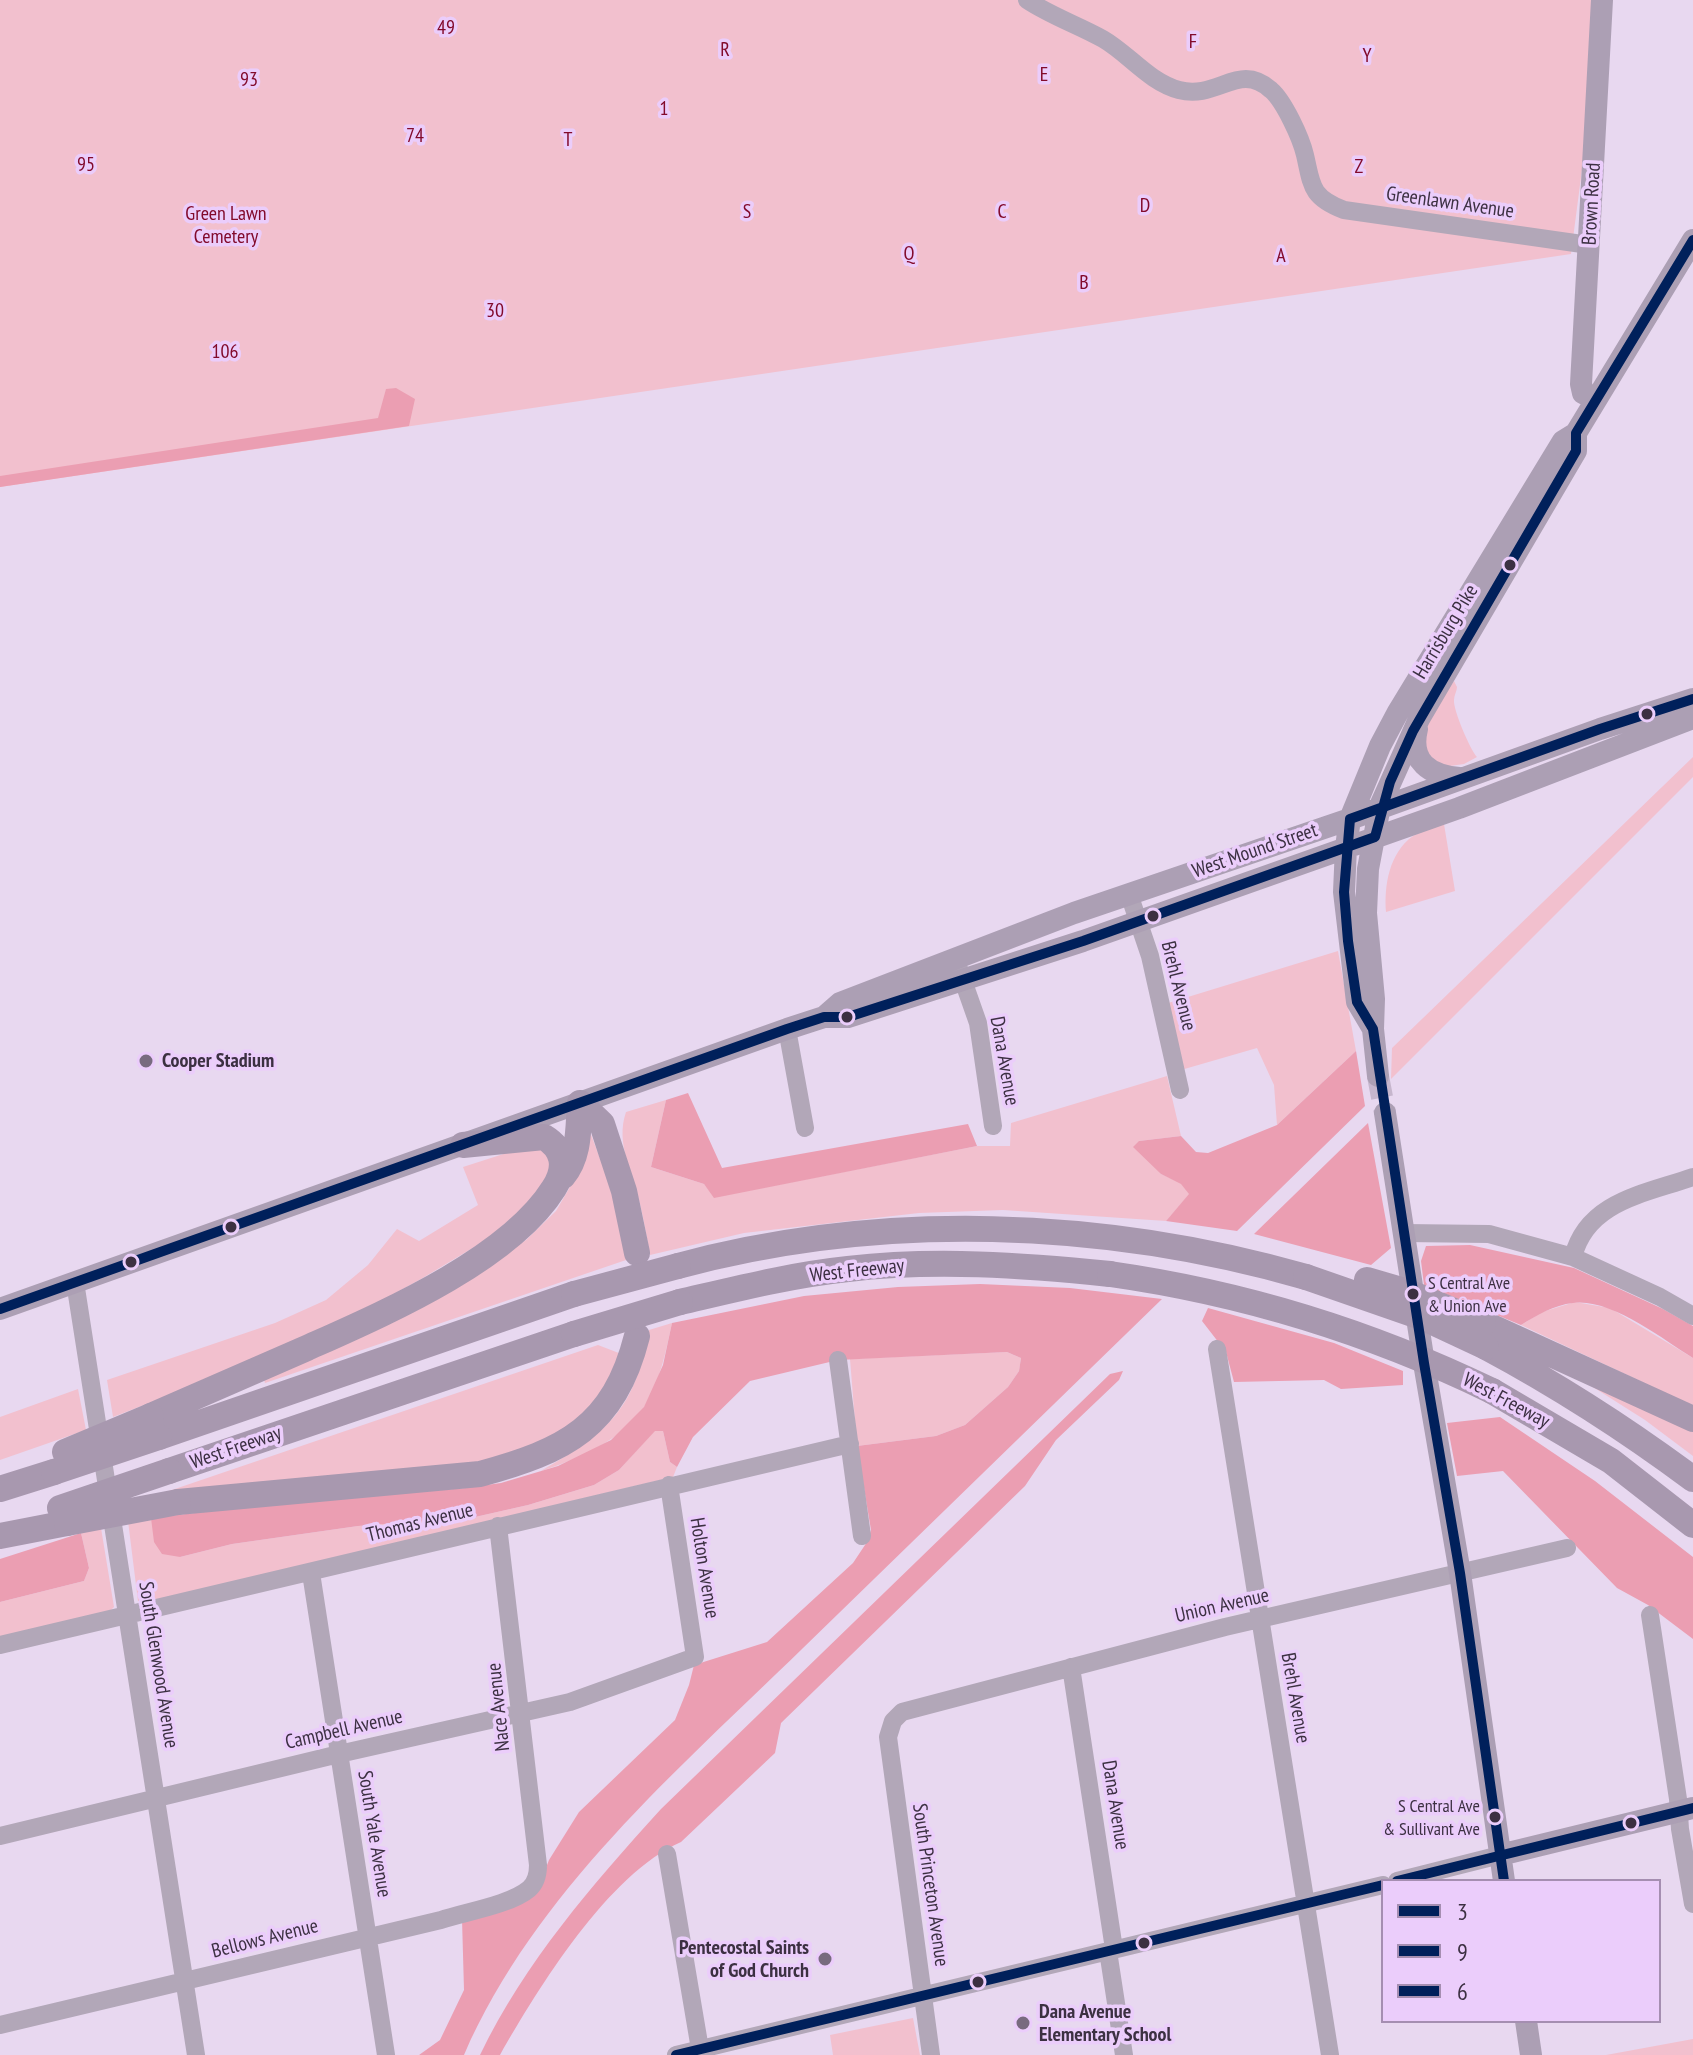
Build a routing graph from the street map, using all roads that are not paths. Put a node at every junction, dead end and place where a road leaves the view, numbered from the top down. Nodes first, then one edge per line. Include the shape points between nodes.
1 (1027, 0) edge
2 (1602, 0) edge
3 (1693, 240) edge
4 (1589, 245) junction
5 (1596, 400) junction
6 (1576, 433) junction
7 (1693, 699) edge
8 (1693, 718) edge
9 (1419, 719) junction
10 (1461, 778) junction
11 (1380, 806) junction
12 (1350, 819) junction
13 (1375, 837) junction
14 (1346, 847) junction
15 (1129, 894) junction
16 (1138, 921) junction
17 (958, 969) junction
18 (787, 1029) junction
19 (1373, 1029) junction
20 (1378, 1076) tunnel mouth
21 (1180, 1090) dead end
22 (580, 1103) junction
23 (1385, 1113) tunnel mouth
24 (993, 1126) dead end
25 (805, 1128) dead end
26 (463, 1145) junction
27 (1693, 1177) edge
28 (558, 1182) junction
29 (1404, 1233) junction
30 (637, 1253) dead end
31 (1573, 1257) junction
32 (75, 1282) junction
33 (0, 1309) edge
34 (1693, 1316) edge
35 (1485, 1335) junction
36 (637, 1336) dead end
37 (1217, 1349) dead end
38 (838, 1360) dead end
39 (1693, 1419) edge
40 (155, 1426) junction
41 (850, 1444) junction
42 (52, 1465) junction
43 (1693, 1479) edge
44 (0, 1481) edge
45 (669, 1485) junction
46 (0, 1489) edge
47 (63, 1516) junction
48 (1692, 1524) edge
49 (498, 1526) junction
50 (0, 1530) edge
51 (0, 1536) edge
52 (862, 1536) dead end
53 (1567, 1548) dead end
54 (311, 1573) junction
55 (1460, 1573) junction
56 (1650, 1615) dead end
57 (128, 1616) junction
58 (1259, 1620) junction
59 (0, 1645) edge
60 (695, 1657) joint
61 (1071, 1667) junction
62 (521, 1713) junction
63 (893, 1721) joint
64 (339, 1754) junction
65 (157, 1797) junction
66 (1686, 1810) edge
67 (0, 1836) edge
68 (667, 1854) dead end
69 (1500, 1855) junction
70 (1405, 1879) edge
71 (1504, 1879) edge
72 (535, 1882) joint
73 (1381, 1885) edge
74 (1306, 1904) junction
75 (1693, 1904) edge
76 (368, 1936) junction
77 (1111, 1950) junction
78 (185, 1980) junction
79 (922, 1996) junction
80 (1526, 2023) edge
81 (0, 2025) edge
82 (700, 2052) edge
83 (196, 2055) edge
84 (386, 2055) edge
85 (676, 2055) edge
86 (931, 2055) edge
87 (1124, 2055) edge
88 (1330, 2055) edge
89 (1531, 2055) edge

1 - 4 street, Greenlawn Avenue via 1104,39 1175,89 1203,92 1250,78 1271,90 1305,153 1312,185 1327,204
2 - 4 main road, Brown Road
3 - 5 main road, Harrisburg Pike
4 - 5 main road, Brown Road via 1581,384 1583,393
5 - 6 main road, Harrisburg Pike
6 - 9 main road, Harrisburg Pike via 1576,451
6 - 12 main road, Harrisburg Pike via 1563,441 1420,674 1380,746
7 - 10 main road, West Mound Street
8 - 13 main road, West Mound Street
9 - 10 main road via 1414,739 1420,759 1437,775
9 - 11 main road, Harrisburg Pike
10 - 11 main road, West Mound Street
11 - 12 main road, West Mound Street
11 - 13 main road, Harrisburg Pike
12 - 14 main road, Harrisburg Pike
12 - 15 main road, West Mound Street
13 - 14 main road, West Mound Street
13 - 19 main road, Harrisburg Pike via 1366,913
14 - 16 main road, West Mound Street
14 - 19 main road, Harrisburg Pike via 1344,892 1357,1002
15 - 16 street, Brehl Avenue
15 - 17 main road, West Mound Street
16 - 17 main road, West Mound Street
16 - 21 street, Brehl Avenue
17 - 18 main road, West Mound Street via 848,1017 824,1017
17 - 24 street, Dana Avenue via 978,1023
18 - 22 main road, West Mound Street
18 - 25 street
19 - 20 main road
22 - 26 main road, West Mound Street
22 - 28 highway via 576,1149
22 - 30 highway via 602,1124
23 - 29 main road
26 - 28 highway via 544,1137 561,1154
26 - 32 main road, West Mound Street
27 - 31 street via 1597,1215 1577,1240
28 - 40 highway via 525,1224 431,1288
29 - 31 street via 1489,1234
29 - 55 main road
31 - 34 street
32 - 33 main road, West Mound Street
32 - 57 street, South Glenwood Avenue
35 - 39 highway
35 - 40 highway, West Freeway, bridge via 1244,1260 1135,1241 1015,1229 907,1231 810,1239 678,1266
35 - 43 highway, West Freeway
36 - 47 highway, bridge via 623,1381 601,1415 524,1462 480,1474
37 - 58 street, Brehl Avenue
38 - 41 street
40 - 42 highway, West Freeway, bridge
41 - 45 street, Thomas Avenue
41 - 52 street
42 - 44 highway
42 - 46 highway, West Freeway
45 - 49 street, Thomas Avenue
45 - 60 street, Holton Avenue
47 - 48 highway, West Freeway, bridge via 169,1471 680,1302 850,1268 948,1264 1158,1281 1282,1308 1411,1353 1492,1391 1611,1461
47 - 50 highway, West Freeway
47 - 51 highway
49 - 54 street, Thomas Avenue
49 - 62 street, Nace Avenue
53 - 55 street, Union Avenue
54 - 57 street, Thomas Avenue
54 - 64 street, South Yale Avenue
55 - 58 street, Union Avenue
55 - 69 main road
56 - 66 street
57 - 59 street, Thomas Avenue
57 - 65 street, South Glenwood Avenue
58 - 61 street, Union Avenue
58 - 74 street, Brehl Avenue
60 - 62 street, Campbell Avenue via 570,1702
61 - 63 street, Union Avenue via 914,1708
61 - 77 street, Dana Avenue
62 - 64 street, Campbell Avenue
62 - 72 street, Nace Avenue via 538,1865
63 - 79 street, South Princeton Avenue via 888,1737
64 - 65 street, Campbell Avenue
64 - 76 street, South Yale Avenue
65 - 67 street, Campbell Avenue
65 - 78 street, South Glenwood Avenue
66 - 69 main road
66 - 75 street
68 - 82 street
69 - 70 street
69 - 71 main road
72 - 76 street, Bellows Avenue via 511,1898
73 - 74 street
74 - 77 street
74 - 88 street, Brehl Avenue
76 - 78 street, Bellows Avenue
76 - 84 street, South Yale Avenue
77 - 79 street
77 - 87 street, Dana Avenue
78 - 81 street, Bellows Avenue
78 - 83 street, South Glenwood Avenue
79 - 82 street
79 - 86 street, South Princeton Avenue
80 - 89 main road
82 - 85 street

